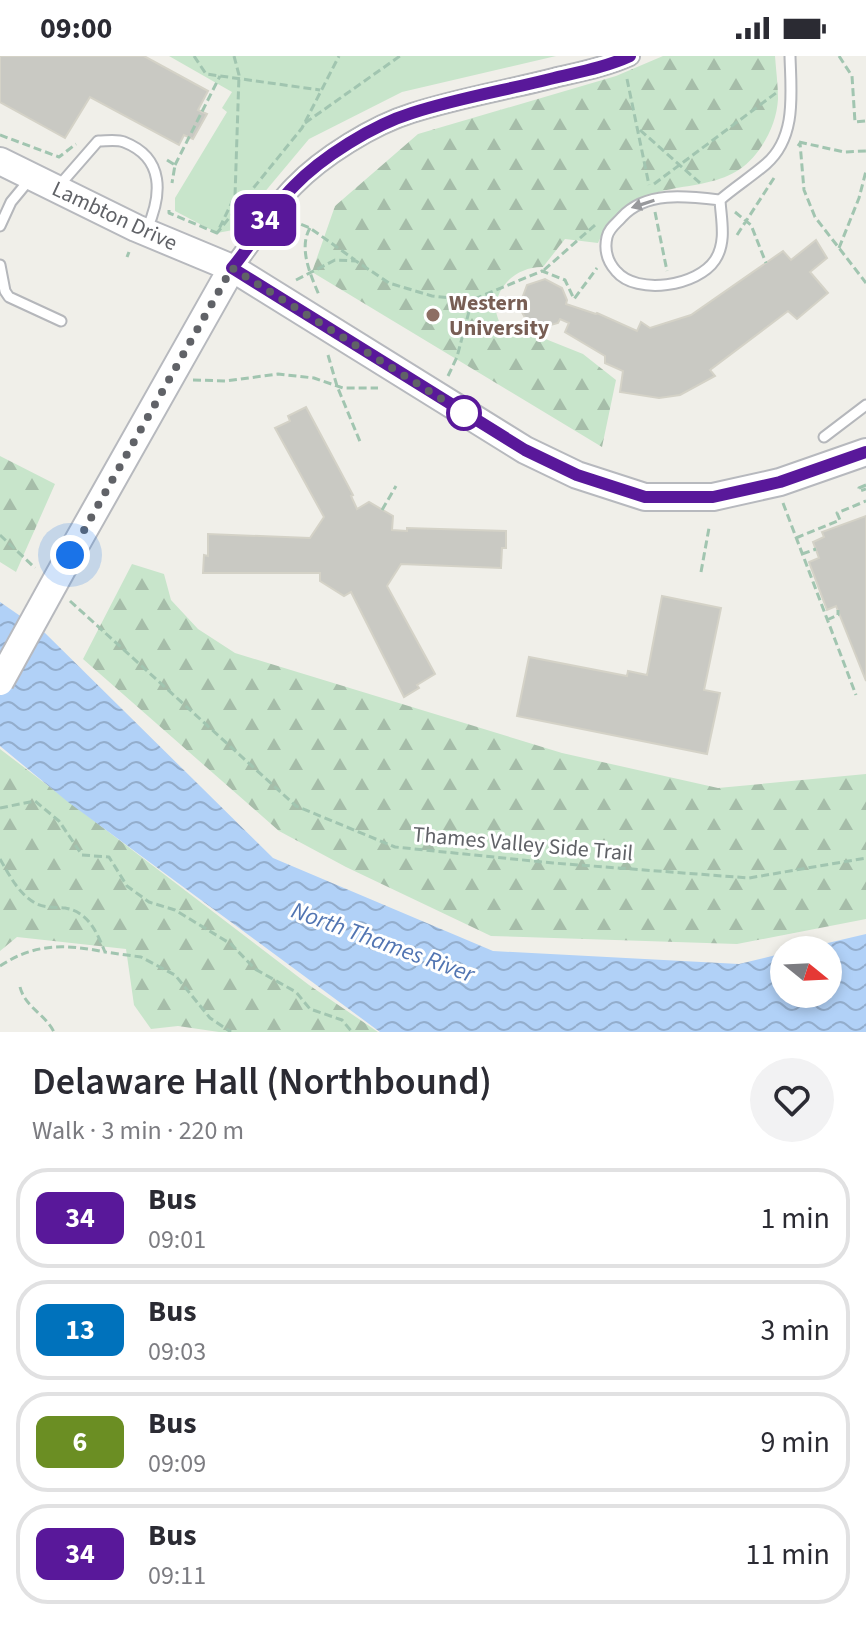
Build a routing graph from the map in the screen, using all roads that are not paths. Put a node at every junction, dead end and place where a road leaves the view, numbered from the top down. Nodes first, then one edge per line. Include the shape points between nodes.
1 (790, 56) edge
2 (627, 63) edge
3 (0, 161) edge
4 (32, 176) junction
5 (56, 189) junction
6 (720, 200) junction
7 (0, 226) edge
8 (134, 247) junction
9 (0, 265) edge
10 (232, 268) junction
11 (61, 321) dead end
12 (866, 405) edge
13 (824, 437) dead end
14 (866, 452) edge
15 (0, 682) edge

1 - 6 lane via 792,109 784,138 768,163
2 - 10 street via 411,113 353,141 294,185
3 - 4 street, Lambton Drive
4 - 5 street, Lambton Drive
4 - 7 lane
5 - 8 street, Lambton Drive
5 - 8 lane via 98,141 122,141 150,159 157,177 156,209
6 -> 6 lane via 683,195 633,206 609,231 608,259 632,282 678,284 699,274 721,247
8 - 10 street, Lambton Drive
9 - 11 lane via 9,297
10 - 14 street, Lambton Drive via 525,450 577,475 645,497 713,497 780,482
10 - 15 street, bridge
12 - 13 lane

